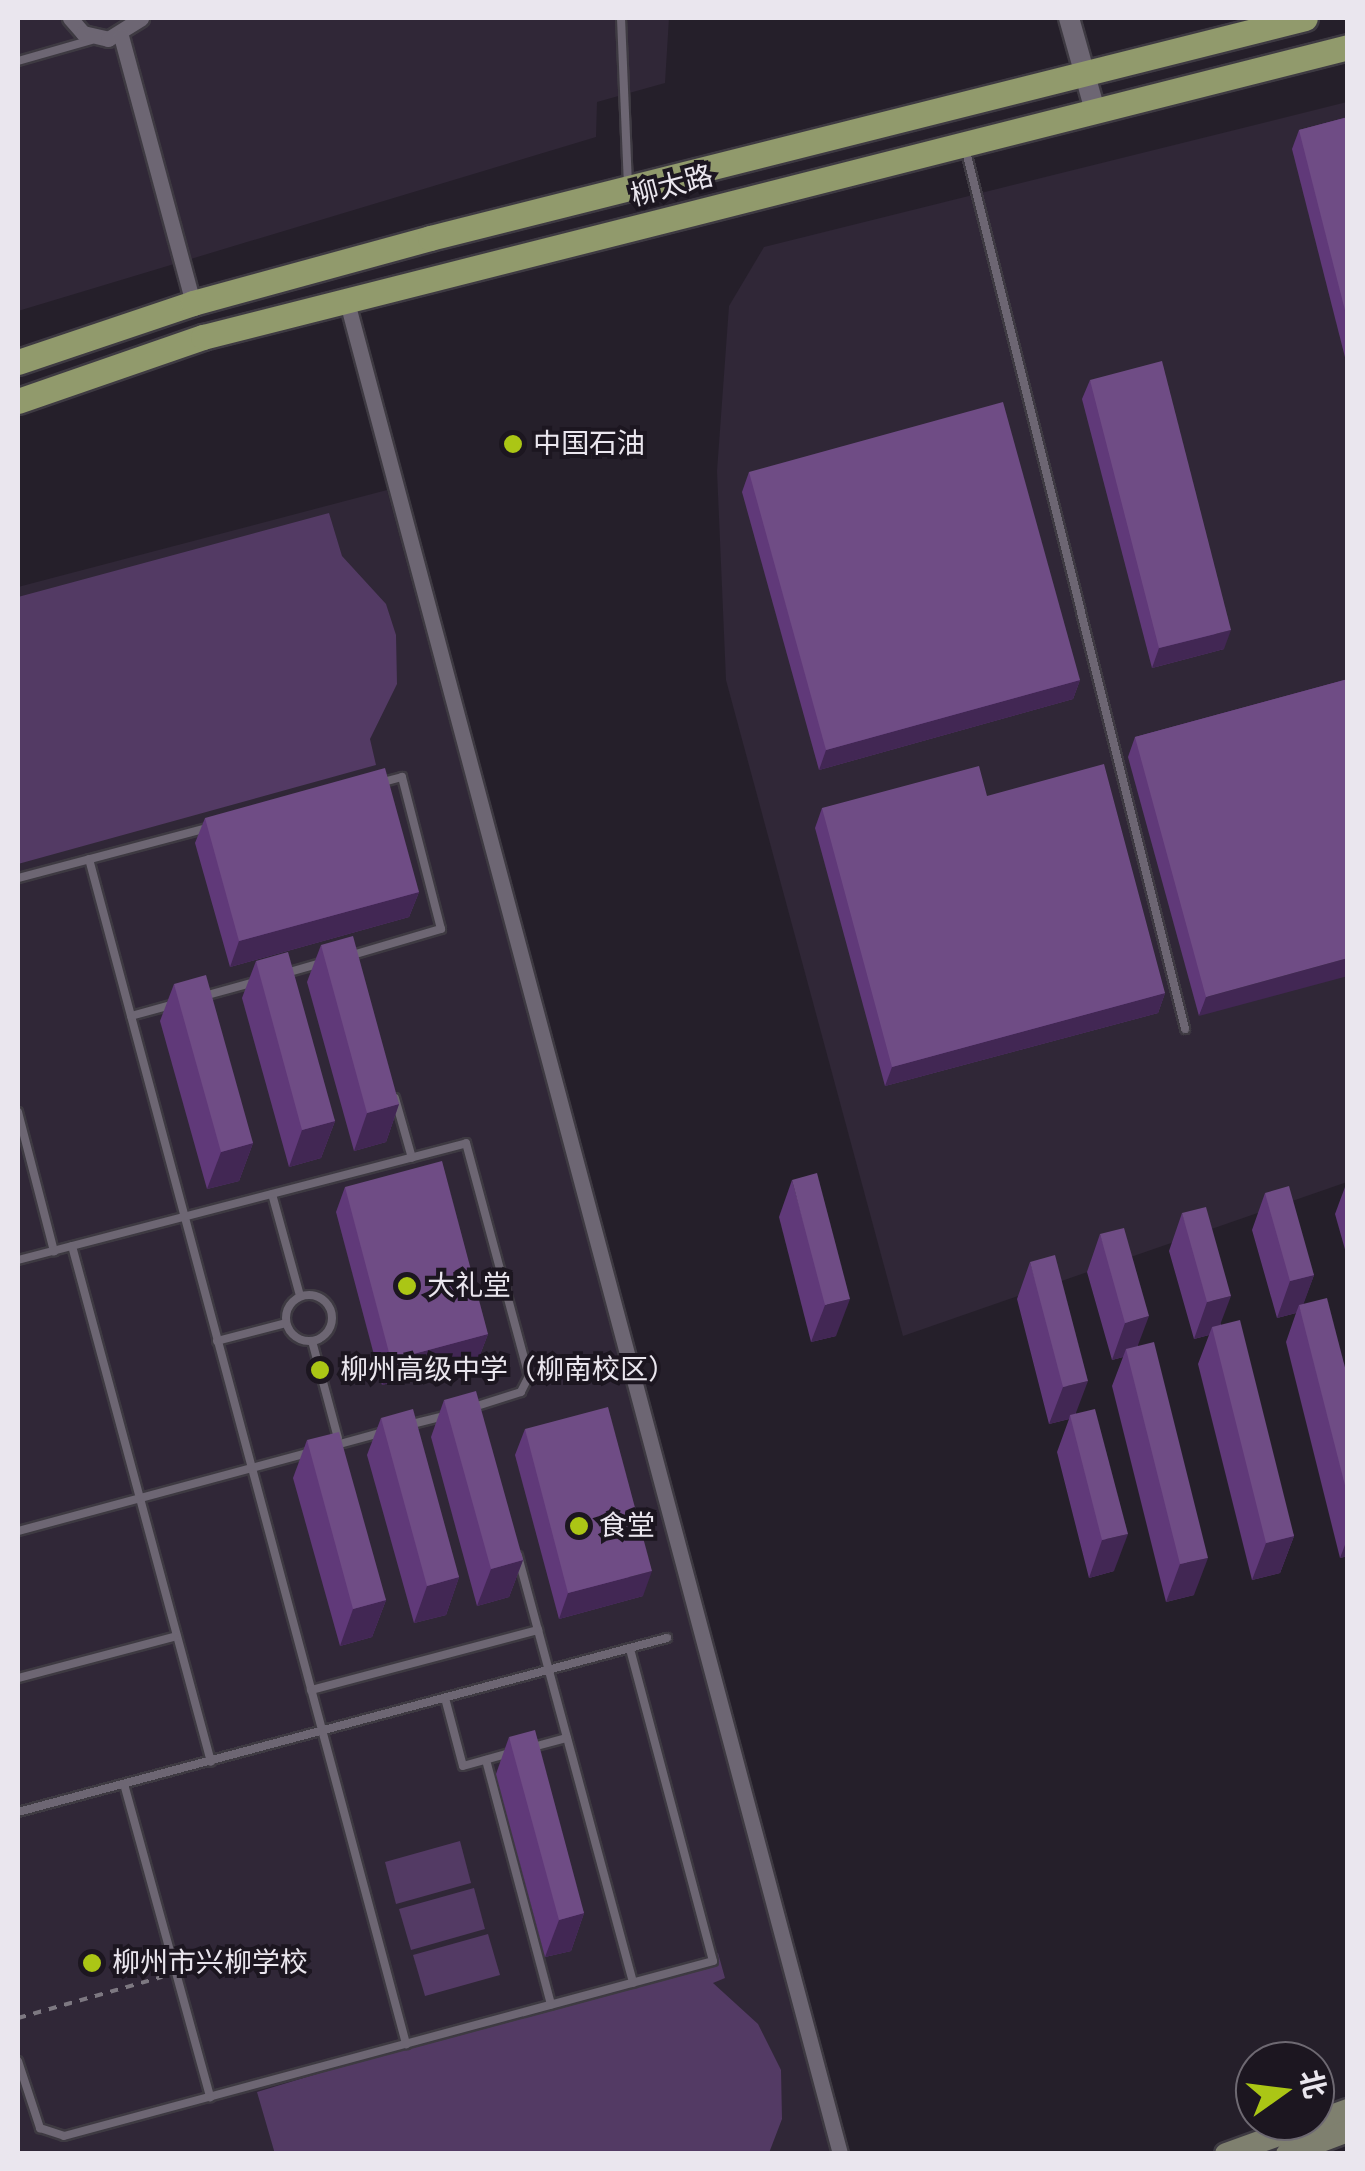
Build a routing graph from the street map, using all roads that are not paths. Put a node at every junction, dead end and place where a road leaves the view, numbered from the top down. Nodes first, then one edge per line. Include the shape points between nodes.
1 (70, 18) edge
2 (141, 18) edge
3 (621, 18) edge
4 (1069, 18) edge
5 (1306, 18) edge
6 (121, 36) junction
7 (95, 38) junction
8 (1348, 47) edge
9 (18, 61) edge
10 (1084, 70) junction
11 (1094, 107) junction
12 (963, 141) junction
13 (628, 187) junction
14 (348, 302) junction
15 (193, 303) junction
16 (18, 362) edge
17 (18, 401) edge
18 (365, 786) edge
19 (218, 825) edge
20 (89, 859) junction
21 (18, 878) edge
22 (356, 954) junction
23 (361, 972) edge
24 (281, 974) edge
25 (262, 980) edge
26 (131, 1016) junction
27 (1186, 1030) dead end
28 (392, 1084) edge
29 (18, 1112) edge
30 (412, 1158) junction
31 (272, 1194) junction
32 (184, 1217) junction
33 (72, 1246) junction
34 (54, 1250) junction
35 (18, 1260) edge
36 (300, 1296) junction
37 (286, 1324) junction
38 (217, 1341) junction
39 (312, 1341) junction
40 (478, 1406) junction
41 (484, 1425) edge
42 (340, 1444) junction
43 (251, 1468) junction
44 (140, 1498) junction
45 (18, 1531) edge
46 (514, 1537) edge
47 (538, 1630) junction
48 (177, 1636) junction
49 (666, 1638) dead end
50 (630, 1648) junction
51 (550, 1670) junction
52 (18, 1678) edge
53 (311, 1690) junction
54 (445, 1698) junction
55 (322, 1732) junction
56 (567, 1738) junction
57 (486, 1760) junction
58 (211, 1762) junction
59 (124, 1784) junction
60 (18, 1812) edge
61 (632, 1983) junction
62 (552, 2005) junction
63 (406, 2044) junction
64 (18, 2061) edge
65 (210, 2097) junction
66 (1348, 2110) edge
67 (1348, 2132) edge
68 (840, 2154) edge
69 (1226, 2154) edge
70 (1287, 2154) edge

1 - 7 street
2 - 6 street
3 - 13 lane
4 - 10 street
5 - 10 main road, 柳太路
6 - 7 street
6 - 15 street
7 - 9 lane
8 - 11 main road, 柳太路
10 - 11 street
10 - 13 main road, 柳太路
11 - 12 main road, 柳太路
12 - 14 main road, 柳太路
12 - 27 lane
13 - 15 main road, 柳太路
14 - 17 main road, 柳太路 via 204,338
14 - 68 street
15 - 16 main road, 柳太路
18 - 22 lane via 402,777 441,929
19 - 20 lane
20 - 21 lane
20 - 26 lane
22 - 23 lane
22 - 24 lane
25 - 26 lane
26 - 32 lane
28 - 30 lane
29 - 34 lane
30 - 31 lane
30 - 40 lane via 466,1143 524,1353 530,1376 521,1392
31 - 32 lane
31 - 36 lane
32 - 33 lane
32 - 38 lane
33 - 34 lane
33 - 44 lane
34 - 35 lane
36 - 37 lane via 289,1304
36 - 39 lane via 317,1296 332,1313 326,1334
37 - 38 lane
37 - 39 lane via 297,1338
38 - 43 lane
39 - 42 lane
40 - 41 lane
40 - 42 lane
42 - 43 lane
43 - 44 lane
43 - 53 lane
44 - 45 lane
44 - 48 lane
46 - 47 lane
47 - 51 lane
47 - 53 lane
48 - 52 lane
48 - 58 lane
49 - 50 lane
50 - 51 lane
50 - 61 lane via 713,1961
51 - 54 lane
51 - 56 lane
53 - 55 lane
54 - 55 lane
54 - 57 lane via 463,1766
55 - 58 lane
55 - 63 lane
56 - 57 lane
56 - 61 lane
57 - 62 lane
58 - 59 lane
59 - 60 lane
59 - 65 lane
61 - 62 lane
62 - 63 lane
63 - 65 lane
64 - 65 lane via 31,2114 48,2136
66 - 69 main road
67 - 70 main road

